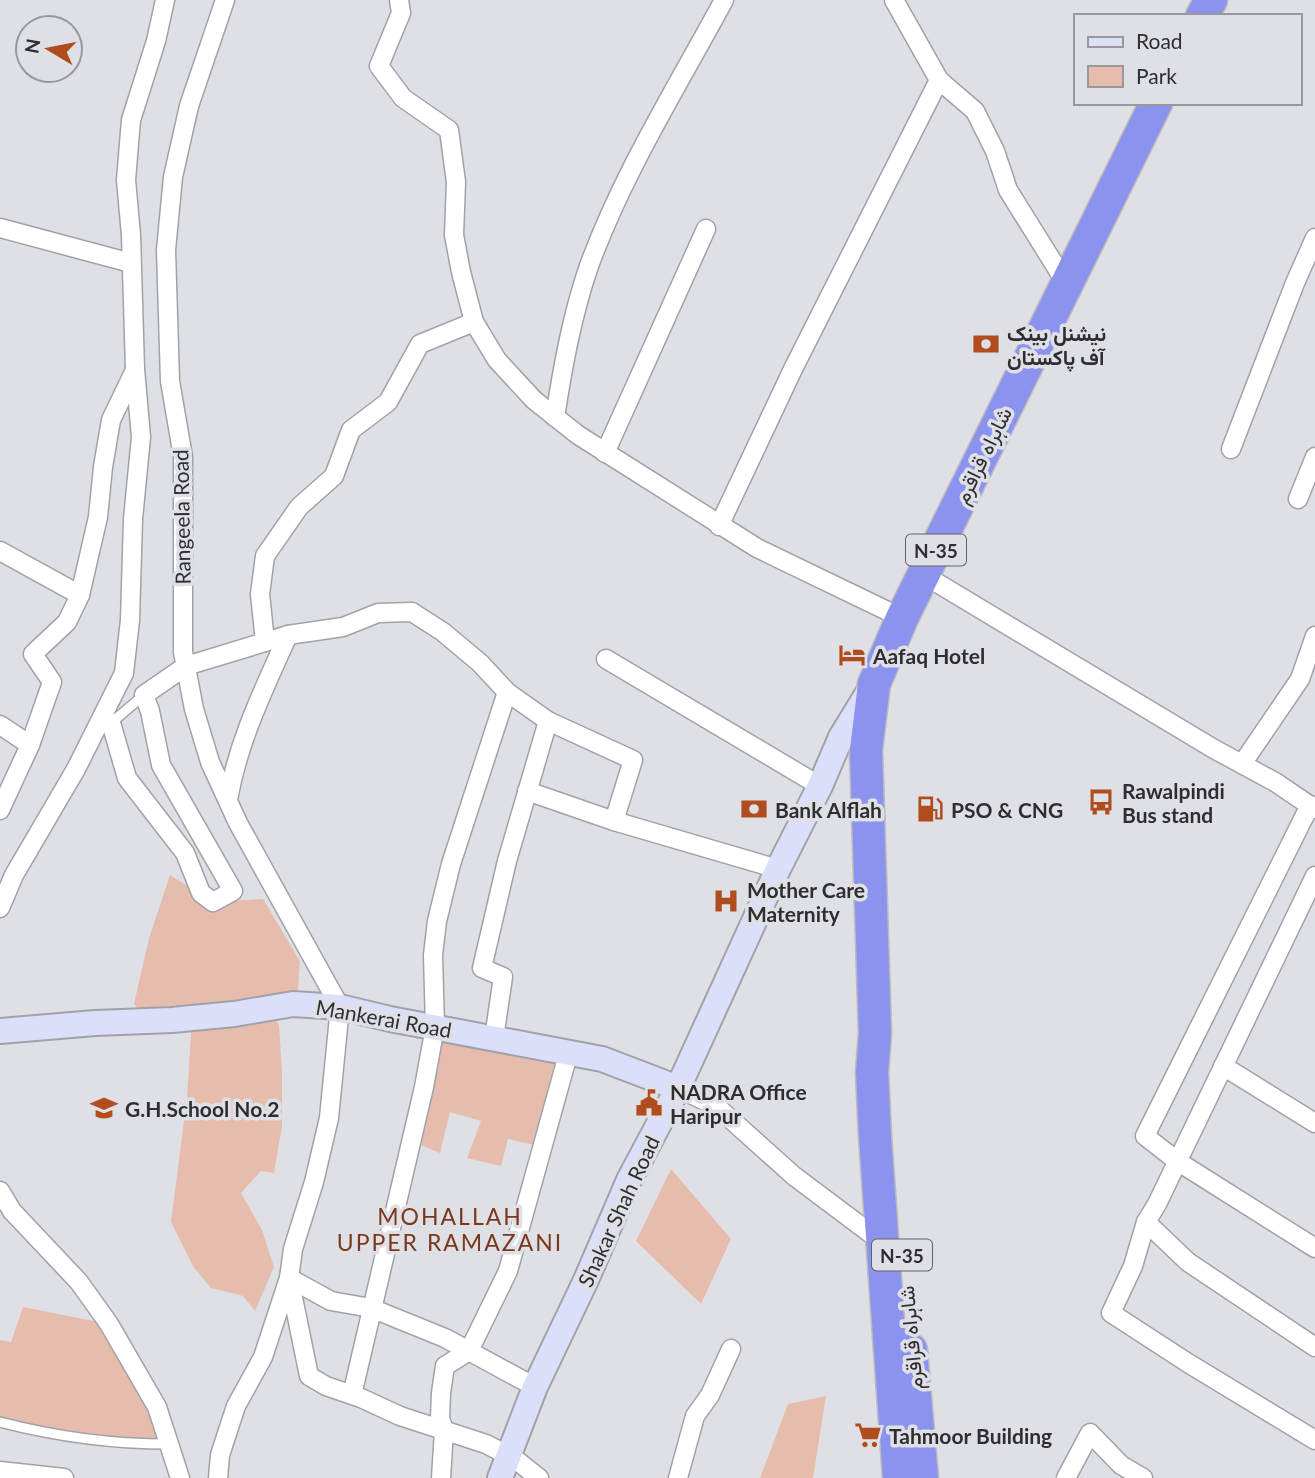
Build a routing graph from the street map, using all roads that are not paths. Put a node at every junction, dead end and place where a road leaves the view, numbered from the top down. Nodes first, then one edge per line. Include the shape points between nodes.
1 (165, 0) edge
2 (225, 0) edge
3 (399, 0) edge
4 (724, 0) edge
5 (894, 0) edge
6 (939, 80) junction
7 (1155, 105) edge
8 (0, 228) edge
9 (706, 229) dead end
10 (1315, 238) edge
11 (131, 263) junction
12 (1066, 284) junction
13 (474, 322) junction
14 (135, 369) junction
15 (555, 417) junction
16 (1230, 449) dead end
17 (606, 453) junction
18 (1315, 457) edge
19 (1298, 499) dead end
20 (719, 526) junction
21 (0, 551) edge
22 (924, 575) junction
23 (80, 595) junction
24 (902, 618) junction
25 (288, 635) junction
26 (1315, 636) edge
27 (265, 642) junction
28 (606, 659) dead end
29 (186, 666) junction
30 (874, 684) junction
31 (507, 692) junction
32 (144, 695) junction
33 (548, 722) junction
34 (111, 723) joint
35 (0, 725) edge
36 (30, 745) junction
37 (1242, 764) junction
38 (820, 786) junction
39 (527, 791) junction
40 (228, 800) junction
41 (1312, 807) edge
42 (0, 810) edge
43 (614, 821) junction
44 (778, 870) junction
45 (1315, 876) edge
46 (0, 908) edge
47 (340, 1007) junction
48 (435, 1027) junction
49 (0, 1031) edge
50 (875, 1032) junction
51 (494, 1038) junction
52 (569, 1051) junction
53 (1223, 1066) junction
54 (678, 1088) junction
55 (1315, 1123) edge
56 (1177, 1161) junction
57 (0, 1191) edge
58 (1146, 1222) junction
59 (882, 1242) junction
60 (1315, 1248) edge
61 (289, 1278) junction
62 (371, 1308) junction
63 (1315, 1347) edge
64 (731, 1349) dead end
65 (469, 1351) junction
66 (536, 1387) junction
67 (352, 1395) junction
68 (0, 1422) edge
69 (444, 1431) junction
70 (1315, 1440) edge
71 (169, 1444) junction
72 (504, 1467) edge
73 (0, 1471) edge
74 (64, 1478) edge
75 (180, 1478) edge
76 (218, 1478) edge
77 (441, 1478) edge
78 (539, 1478) edge
79 (678, 1478) edge
80 (899, 1478) edge
81 (922, 1478) edge
82 (1066, 1478) edge
83 (1143, 1478) edge

1 - 11 street via 131,120 126,180
2 - 29 street, Rangeela Road via 189,106 173,177 166,250 170,381 183,457
3 - 13 street via 401,12 379,66 403,98 449,130 456,182 454,235
4 - 15 street via 620,190 594,254 566,346
5 - 6 street
6 - 12 street via 975,111 1008,190
6 - 20 street
7 - 12 highway, شاہراہ قراقرم / N-35
8 - 11 street
9 - 17 street
10 - 16 street
11 - 14 street
12 - 22 highway, شاہراہ قراقرم / N-35
13 - 15 street via 497,360
13 - 27 street via 420,344 388,402 351,430 334,476 299,507 265,556 260,594
14 - 23 street via 111,421 98,516
14 - 46 street via 141,437 124,673
15 - 17 street
17 - 20 street
18 - 19 street
20 - 24 street
21 - 23 street
22 - 24 highway, شاہراہ قراقرم / N-35
22 - 37 street
23 - 36 street via 67,621 33,654 52,682
24 - 30 highway, شاہراہ قراقرم / N-35
25 - 27 street
25 - 31 street via 343,627 378,613 412,612 480,663
25 - 40 street via 248,724
26 - 37 street via 1300,679
27 - 29 street
28 - 38 street
29 - 32 street
29 - 40 street, Rangeela Road via 210,762
30 - 38 main road, Shakar Shah Road via 841,737
30 - 50 highway, شاہراہ قراقرم / N-35 via 866,750
31 - 33 street
31 - 48 street via 437,921
32 - 34 lane
32 - 34 street via 161,765 233,891 213,902 201,893 185,853 127,778
33 - 39 street
33 - 43 street via 633,760
35 - 36 street
36 - 42 street
37 - 41 street
38 - 44 main road, Shakar Shah Road
39 - 43 street
39 - 51 street via 482,968 503,977
40 - 47 street, Rangeela Road
41 - 56 street via 1145,1136
43 - 44 street
44 - 54 main road, Shakar Shah Road
45 - 53 street
47 - 48 main road, Mankerai Road
47 - 49 main road, Mankerai Road via 293,1004 172,1020
47 - 61 street via 329,1118
48 - 51 main road, Mankerai Road
48 - 62 street
50 - 59 highway, شاہراہ قراقرم / N-35 via 872,1072
50 - 81 highway, شاہراہ قراقرم / N-35 via 887,1069
51 - 52 main road, Mankerai Road
52 - 54 main road, Mankerai Road
52 - 65 street via 508,1271
53 - 55 street
53 - 56 street
54 - 59 street via 716,1107 794,1176
54 - 66 main road, Shakar Shah Road via 629,1180
56 - 58 street
56 - 60 street
57 - 71 street via 109,1324 157,1407
58 - 63 street via 1188,1262
58 - 70 street via 1133,1266 1111,1313
59 - 80 highway, شاہراہ قراقرم / N-35
61 - 62 street via 331,1301
61 - 67 street via 309,1376
61 - 76 street via 263,1357 236,1406 219,1455
62 - 65 street
62 - 67 street
64 - 79 street via 695,1416
65 - 66 street
65 - 69 street via 445,1366 440,1393
66 - 72 main road, Shakar Shah Road
67 - 69 street
68 - 71 lane via 78,1437
69 - 72 street via 486,1444
69 - 77 street
71 - 75 street
72 - 78 street
73 - 74 street
82 - 83 street via 1090,1433 1121,1465

